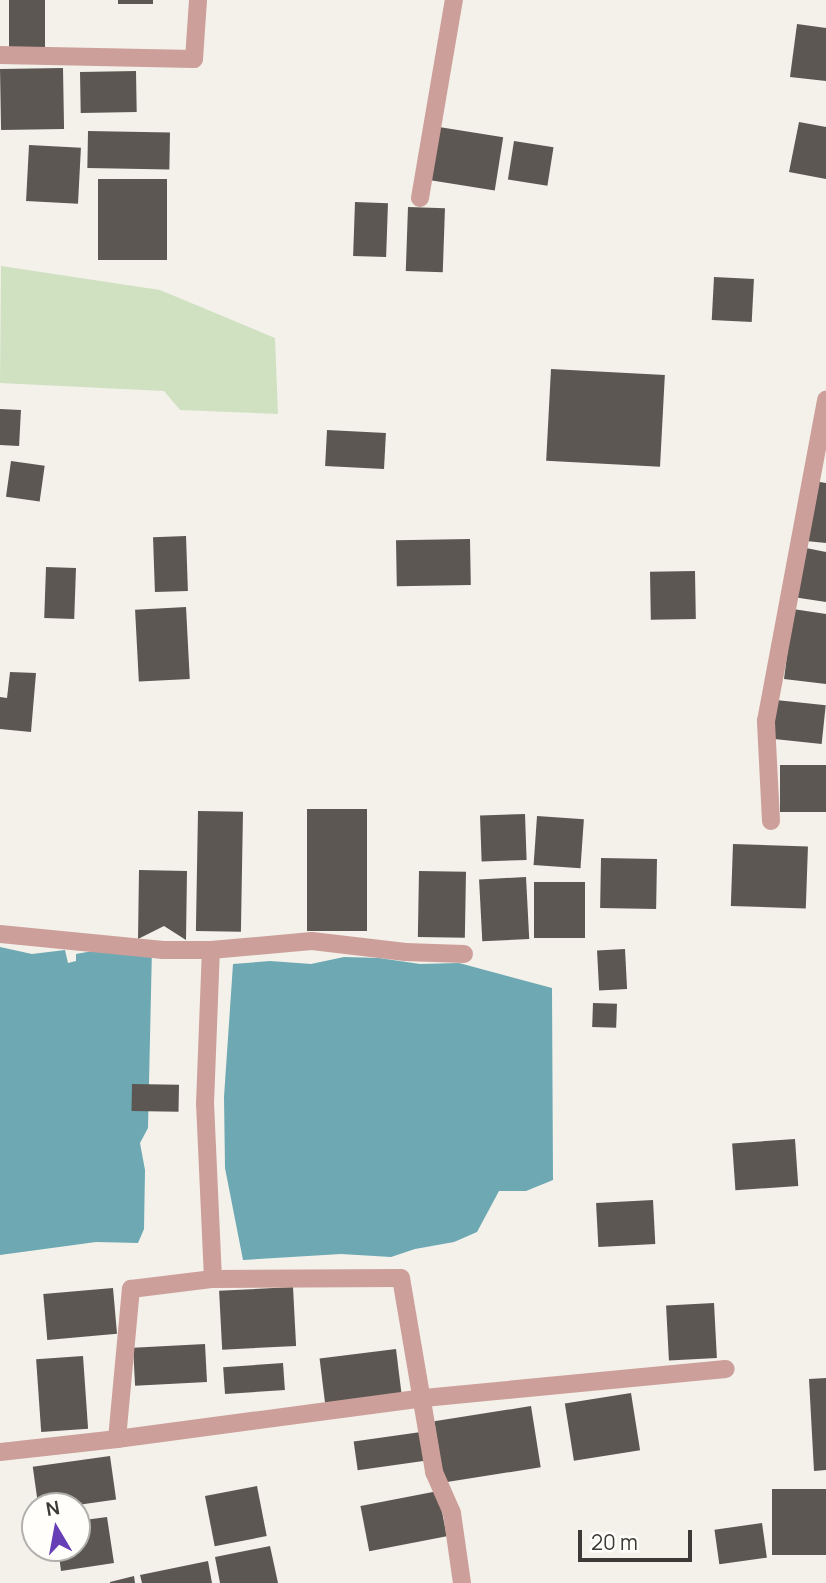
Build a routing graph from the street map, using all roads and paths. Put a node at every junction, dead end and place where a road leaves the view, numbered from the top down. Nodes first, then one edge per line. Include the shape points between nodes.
1 (198, 0) edge
2 (454, 0) edge
3 (0, 55) edge
4 (419, 198) dead end
5 (826, 400) edge
6 (820, 467) edge
7 (771, 821) dead end
8 (0, 934) edge
9 (211, 950) junction
10 (464, 954) dead end
11 (213, 1279) junction
12 (726, 1369) dead end
13 (424, 1398) junction
14 (117, 1439) junction
15 (0, 1452) edge
16 (462, 1583) edge

1 - 3 street via 194,59
2 - 4 street
5 - 6 street
6 - 7 street via 766,721
8 - 9 street via 163,950
9 - 10 street via 312,941
9 - 11 street via 205,1104
11 - 13 street via 401,1279
11 - 14 street via 131,1289
12 - 13 street
13 - 14 street
13 - 16 street via 434,1472 452,1513
14 - 15 street

